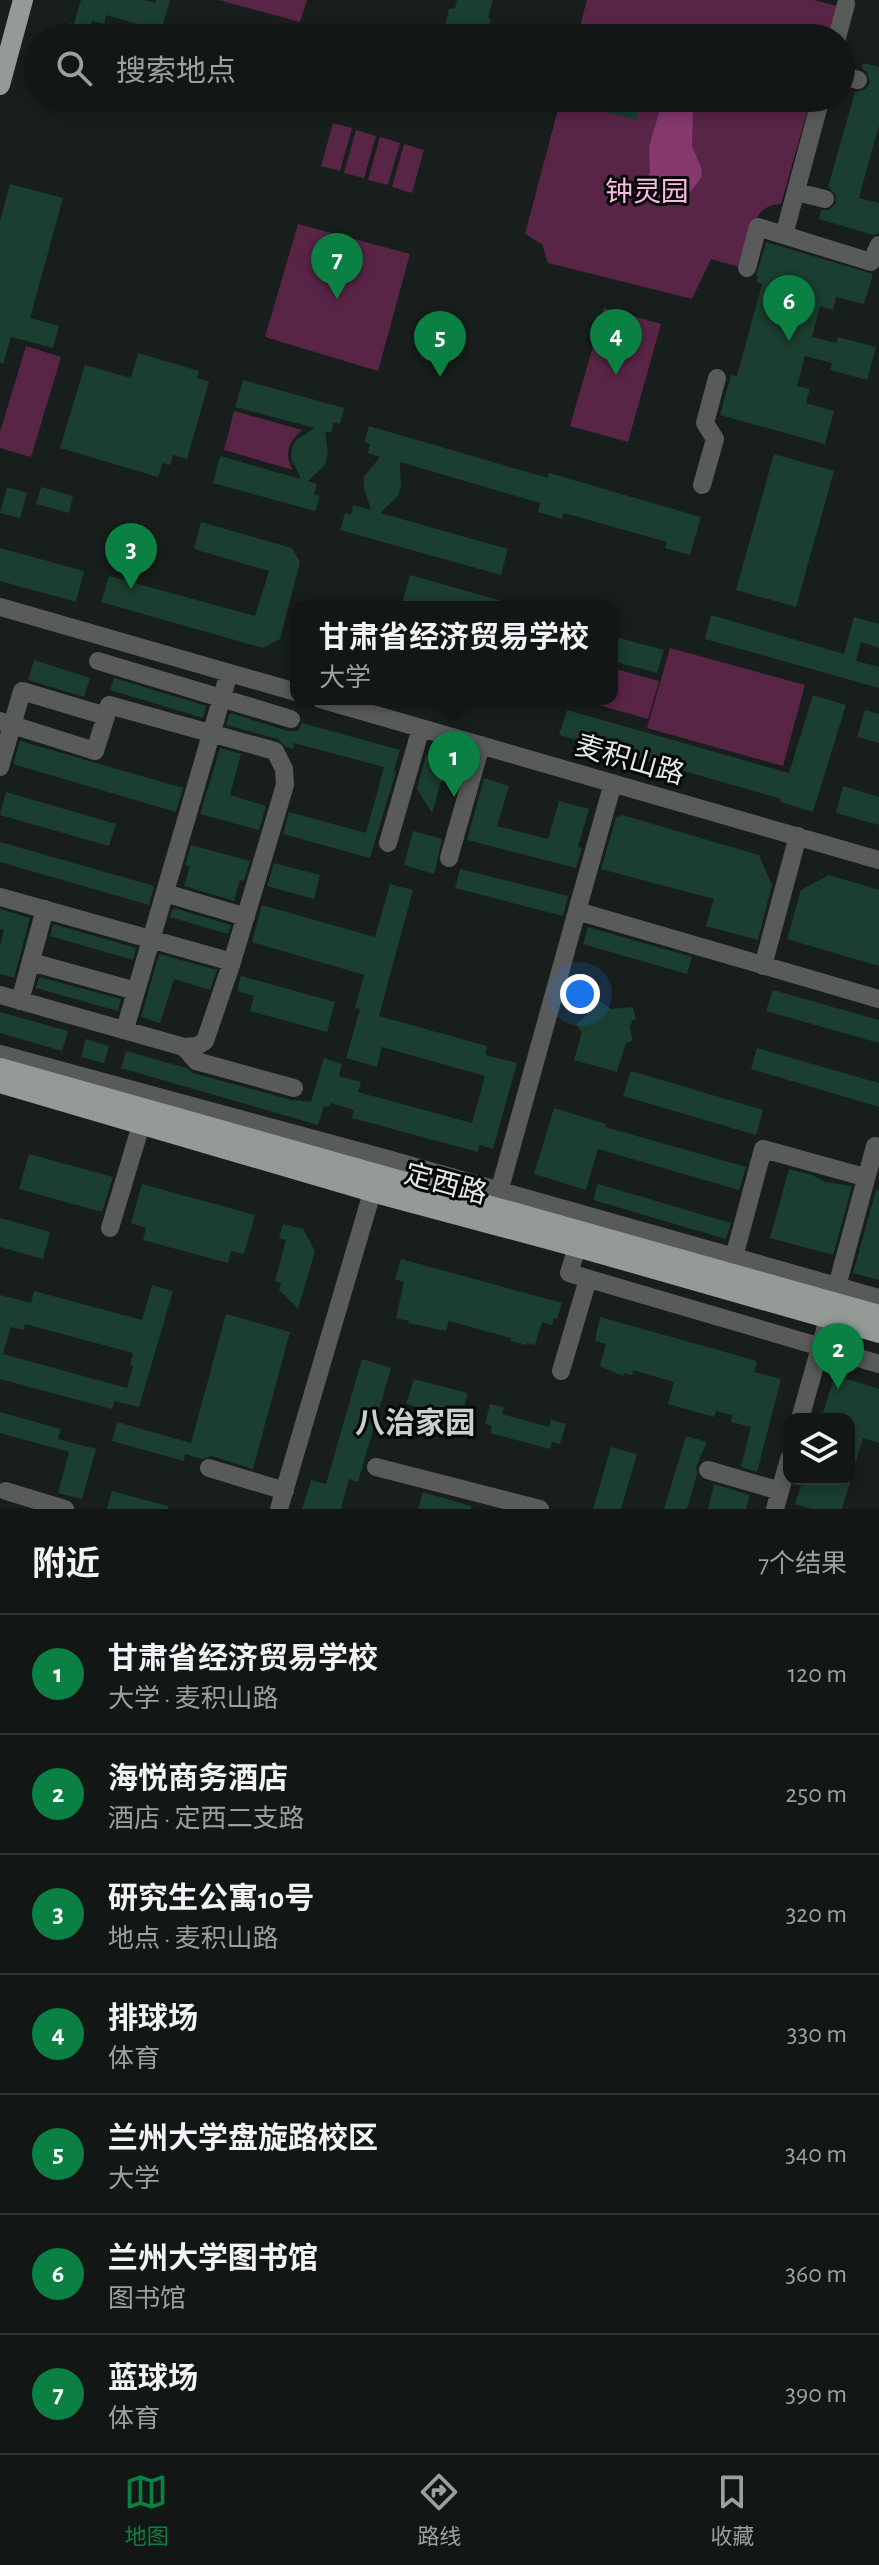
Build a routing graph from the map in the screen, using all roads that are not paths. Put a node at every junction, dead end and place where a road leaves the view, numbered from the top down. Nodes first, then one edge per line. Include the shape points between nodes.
1 (23, 0) edge
2 (846, 4) dead end
3 (841, 24) edge
4 (0, 85) edge
5 (817, 112) edge
6 (796, 192) junction
7 (825, 199) dead end
8 (784, 235) junction
9 (879, 245) edge
10 (747, 268) dead end
11 (717, 378) dead end
12 (702, 485) dead end
13 (0, 607) edge
14 (98, 661) dead end
15 (229, 673) junction
16 (290, 690) edge
17 (221, 699) junction
18 (341, 705) edge
19 (106, 716) junction
20 (291, 719) dead end
21 (6, 722) edge
22 (421, 728) junction
23 (211, 733) junction
24 (481, 745) junction
25 (0, 767) edge
26 (613, 783) junction
27 (798, 836) junction
28 (388, 843) dead end
29 (449, 858) dead end
30 (879, 860) edge
31 (165, 893) junction
32 (0, 897) edge
33 (45, 909) junction
34 (577, 911) junction
35 (246, 917) junction
36 (151, 939) junction
37 (31, 962) junction
38 (232, 962) junction
39 (763, 966) junction
40 (136, 991) junction
41 (0, 995) edge
42 (879, 999) edge
43 (20, 1001) junction
44 (125, 1029) junction
45 (184, 1047) junction
46 (0, 1054) edge
47 (0, 1068) edge
48 (0, 1083) edge
49 (294, 1088) dead end
50 (141, 1125) junction
51 (875, 1146) dead end
52 (378, 1174) junction
53 (857, 1175) dead end
54 (497, 1198) junction
55 (110, 1228) dead end
56 (577, 1247) junction
57 (734, 1257) junction
58 (588, 1279) junction
59 (879, 1298) edge
60 (832, 1302) junction
61 (879, 1315) edge
62 (879, 1333) edge
63 (820, 1346) junction
64 (879, 1364) edge
65 (561, 1371) dead end
66 (802, 1413) edge
67 (376, 1467) dead end
68 (209, 1468) dead end
69 (708, 1470) dead end
70 (6, 1491) dead end
71 (282, 1500) edge
72 (778, 1500) edge
73 (65, 1509) edge
74 (540, 1509) edge

1 - 4 main road
2 - 3 street
5 - 6 street
6 - 7 street
6 - 8 street
8 - 9 street via 871,262
8 - 10 street via 758,227
11 - 12 street via 705,423 715,439
13 - 15 street
14 - 17 street
15 - 16 street
15 - 17 street
17 - 20 street
17 - 23 street
18 - 22 street, 麦积山路
19 - 21 street via 22,691
19 - 21 street via 95,751
19 - 23 street via 109,705
21 - 25 street
22 - 24 street, 麦积山路
22 - 28 street
23 - 31 street
23 - 35 street via 275,751 284,769 285,785
24 - 26 street, 麦积山路
24 - 29 street
26 - 27 street, 麦积山路
26 - 34 street
27 - 30 street, 麦积山路
27 - 39 street
31 - 35 street
31 - 36 street
32 - 33 street
33 - 36 street
33 - 37 street
34 - 39 street
34 - 54 street
35 - 38 street
36 - 38 street
36 - 40 street
37 - 40 street
37 - 43 street
38 - 45 street via 205,1041
39 - 42 street
40 - 44 street
41 - 43 street
43 - 44 street
44 - 45 street
45 - 49 street via 196,1061
46 - 52 street
47 - 52 main road, 定西路
48 - 50 main road, 定西路
50 - 52 main road, 定西路
50 - 55 street
51 - 60 street
52 - 54 main road, 定西路
52 - 56 main road, 定西路
52 - 71 street
53 - 57 street via 763,1149
54 - 57 street
54 - 60 main road, 定西路
56 - 58 street via 569,1273
56 - 60 main road, 定西路
57 - 60 street
58 - 63 street
58 - 65 street
59 - 60 street
60 - 61 main road, 定西路
60 - 62 main road, 定西路
60 - 63 street
63 - 64 street
63 - 66 street
67 - 74 street
68 - 71 street
69 - 72 street
70 - 73 street

